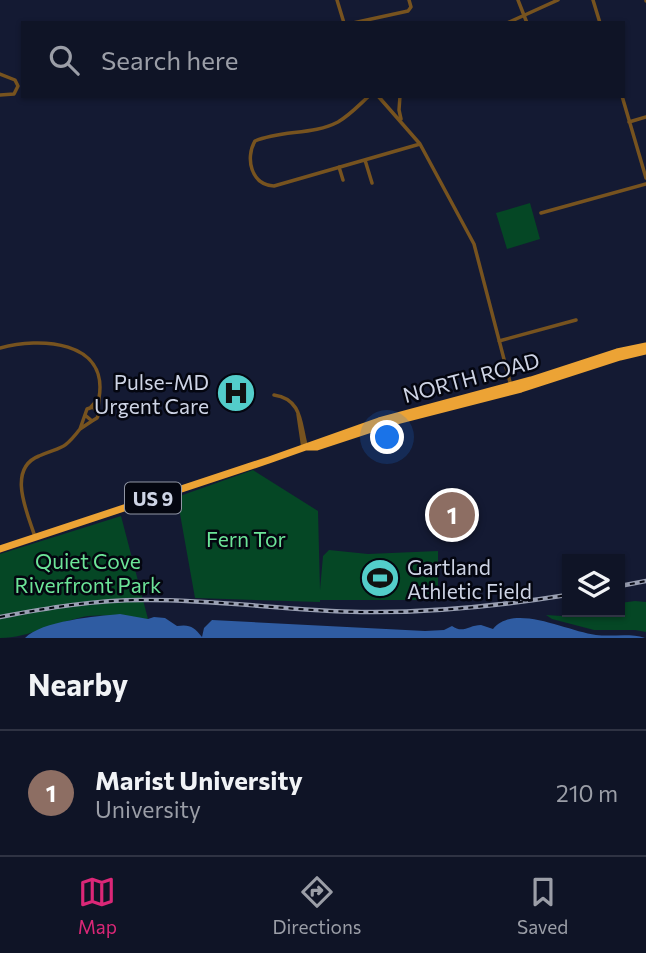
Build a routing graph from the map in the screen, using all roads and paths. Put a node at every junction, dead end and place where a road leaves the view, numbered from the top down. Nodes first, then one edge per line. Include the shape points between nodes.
1 (337, 0) edge
2 (409, 0) edge
3 (517, 0) edge
4 (558, 0) edge
5 (593, 0) edge
6 (524, 15) junction
7 (343, 21) edge
8 (362, 21) edge
9 (511, 21) edge
10 (526, 21) edge
11 (599, 21) edge
12 (0, 74) edge
13 (0, 95) edge
14 (367, 98) edge
15 (380, 98) edge
16 (400, 98) edge
17 (623, 98) edge
18 (646, 117) edge
19 (629, 122) junction
20 (405, 126) junction
21 (420, 144) junction
22 (365, 160) junction
23 (339, 167) junction
24 (646, 178) edge
25 (343, 180) dead end
26 (372, 183) dead end
27 (646, 184) edge
28 (541, 213) dead end
29 (576, 320) dead end
30 (499, 341) junction
31 (646, 346) edge
32 (0, 348) edge
33 (646, 351) edge
34 (512, 388) junction
35 (274, 395) dead end
36 (99, 398) junction
37 (91, 407) junction
38 (99, 411) junction
39 (85, 415) junction
40 (92, 421) junction
41 (80, 429) junction
42 (305, 448) junction
43 (35, 537) junction
44 (0, 549) edge

1 - 7 street
2 - 8 street via 410,10
3 - 6 street
4 - 6 street
5 - 11 street
6 - 9 street
6 - 10 street
12 - 13 street via 15,80 18,88 14,94
14 - 23 street via 337,122 255,141 250,152 255,176 274,186
15 - 20 street
16 - 20 street via 399,113
17 - 19 street
18 - 19 street
19 - 24 street
20 - 21 street
21 - 22 street
21 - 30 street via 474,244
22 - 23 street
22 - 26 street
23 - 25 street
27 - 28 street
29 - 30 street
30 - 34 street
31 - 34 highway, NORTH ROAD / US 9
32 - 36 street via 41,341 76,351 97,370
33 - 34 highway, NORTH ROAD / US 9
34 - 42 highway, NORTH ROAD / US 9 via 384,419
35 - 42 street via 289,399 299,412
36 - 37 street
36 - 38 street
37 - 38 street
37 - 39 street
38 - 40 street
39 - 40 street
39 - 41 street
40 - 41 street
41 - 43 street via 62,449 32,460 23,472 22,494
42 - 43 highway, NORTH ROAD / US 9
43 - 44 highway, NORTH ROAD / US 9

